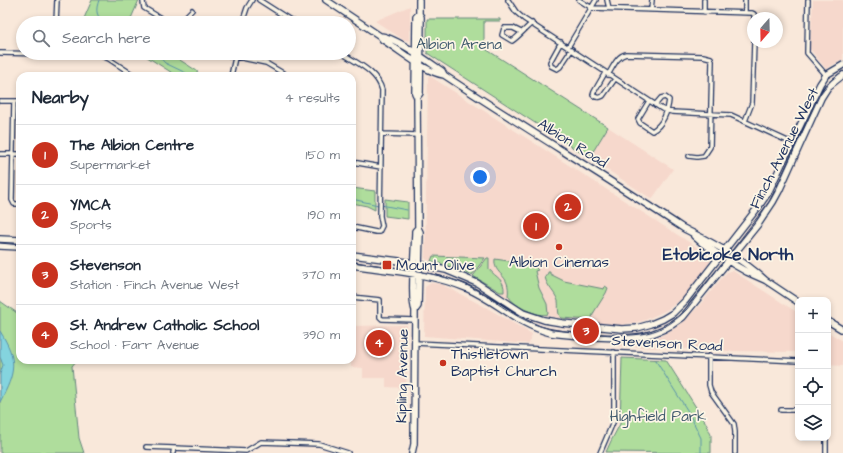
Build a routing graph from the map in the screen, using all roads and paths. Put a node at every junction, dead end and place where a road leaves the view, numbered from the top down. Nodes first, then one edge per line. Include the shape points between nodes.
1 (57, 0) edge
2 (144, 0) edge
3 (252, 0) edge
4 (259, 0) edge
5 (326, 0) edge
6 (419, 0) edge
7 (508, 0) edge
8 (579, 0) edge
9 (596, 0) edge
10 (607, 0) edge
11 (652, 0) edge
12 (704, 0) edge
13 (808, 0) edge
14 (747, 1) edge
15 (592, 8) junction
16 (609, 8) junction
17 (192, 10) dead end
18 (651, 10) junction
19 (704, 12) junction
20 (745, 12) joint
21 (419, 14) junction
22 (56, 16) edge
23 (158, 16) edge
24 (186, 16) edge
25 (244, 16) edge
26 (284, 16) edge
27 (350, 16) edge
28 (356, 20) edge
29 (532, 23) junction
30 (521, 32) junction
31 (380, 36) junction
32 (416, 37) junction
33 (561, 42) junction
34 (398, 43) junction
35 (570, 48) junction
36 (754, 48) edge
37 (0, 53) edge
38 (16, 53) edge
39 (418, 56) junction
40 (110, 60) edge
41 (235, 60) edge
42 (255, 60) edge
43 (353, 60) edge
44 (418, 63) junction
45 (843, 65) edge
46 (128, 72) edge
47 (232, 72) edge
48 (281, 72) edge
49 (438, 74) junction
50 (607, 74) junction
51 (444, 75) junction
52 (826, 75) junction
53 (843, 75) edge
54 (615, 79) junction
55 (420, 84) junction
56 (417, 97) junction
57 (0, 101) edge
58 (14, 101) joint
59 (649, 101) junction
60 (655, 105) junction
61 (667, 111) junction
62 (710, 114) junction
63 (745, 121) junction
64 (382, 134) junction
65 (418, 135) junction
66 (792, 143) junction
67 (0, 154) edge
68 (13, 154) junction
69 (689, 156) dead end
70 (356, 163) edge
71 (381, 167) junction
72 (16, 204) edge
73 (356, 228) edge
74 (688, 231) junction
75 (0, 239) edge
76 (16, 240) edge
77 (0, 246) edge
78 (16, 247) edge
79 (725, 251) junction
80 (356, 256) edge
81 (721, 256) junction
82 (734, 256) junction
83 (729, 261) junction
84 (417, 264) junction
85 (356, 266) edge
86 (417, 275) junction
87 (764, 280) junction
88 (356, 297) edge
89 (795, 300) edge
90 (415, 320) junction
91 (831, 323) edge
92 (843, 330) edge
93 (415, 342) junction
94 (614, 352) junction
95 (710, 356) junction
96 (795, 361) edge
97 (781, 410) dead end
98 (795, 410) edge
99 (826, 441) edge
100 (414, 444) junction
101 (146, 447) dead end
102 (159, 448) junction
103 (174, 448) junction
104 (158, 453) edge
105 (173, 453) edge
106 (348, 453) edge
107 (412, 453) edge
108 (416, 453) edge
109 (600, 453) edge
110 (735, 453) edge
111 (826, 453) edge

1 - 22 street
2 - 23 street via 143,6
3 - 25 street
4 - 26 street
5 - 27 main road, Albion Road
6 - 21 main road, Kipling Avenue
7 - 29 street via 516,12
8 - 15 street
9 - 15 street
10 - 16 street
11 - 18 street
12 - 19 street
13 - 52 street via 807,52
14 - 20 street
15 - 16 street
15 - 35 street
16 - 18 street
17 - 24 street
18 - 19 street
19 - 20 street
21 - 32 main road, Kipling Avenue via 416,17
21 - 39 main road, Kipling Avenue via 421,17
28 - 31 main road, Albion Road
29 - 30 street
29 - 33 street
30 - 30 street via 513,28 504,28 502,35 512,41
31 - 34 main road, Albion Road via 386,36
31 - 44 main road, Albion Road
32 - 34 main road via 409,44
32 - 39 main road, Kipling Avenue
33 - 35 street
33 - 35 street via 550,62 551,66 557,69 560,67
34 - 39 main road, Albion Road
35 - 50 street
36 - 63 street via 752,103
37 - 38 street
39 - 44 main road, Kipling Avenue
39 - 51 main road, Albion Road via 442,71
40 - 46 street
41 - 47 street
42 - 48 street
43 - 64 street via 371,72 380,83
44 - 49 main road, Albion Road
44 - 55 main road, Kipling Avenue
44 - 56 main road, Kipling Avenue via 415,93
45 - 52 main road, Finch Avenue West
49 - 51 main road, Albion Road
49 - 55 main road via 426,74
50 - 54 street
50 - 54 street via 593,95 600,98 603,96
50 - 62 street via 619,58 626,54 708,57 712,61
51 - 74 main road, Albion Road
52 - 66 main road, Finch Avenue West via 815,92
53 - 82 main road, Finch Avenue West via 828,87 821,98 773,202
54 - 59 street
55 - 56 main road, Kipling Avenue via 420,93
56 - 65 main road, Kipling Avenue
57 - 58 street
58 - 68 street
59 - 60 street
59 - 61 street via 638,118 640,123 650,130 655,130
60 - 61 street
60 - 61 street via 661,98 667,98
61 - 62 street
62 - 63 street via 731,115
62 - 69 street via 710,143 707,153 704,156
63 - 66 street
64 - 65 street
64 - 71 street
65 - 84 main road, Kipling Avenue via 420,232
66 - 79 main road, Finch Avenue West via 768,193
67 - 68 street
68 - 72 street via 12,202
70 - 71 street
71 - 73 street via 382,226 379,232
74 - 79 main road, Albion Road
74 - 81 main road, Albion Road
75 - 76 main road
77 - 78 main road
79 - 81 main road, Finch Avenue West
79 - 82 main road, Albion Road
80 - 84 main road, Finch Avenue West
81 - 83 main road, Albion Road
81 - 84 main road, Finch Avenue West via 673,313 650,324 630,329 536,318 523,313 465,277
82 - 83 main road, Finch Avenue West
82 - 87 main road, Albion Road via 750,266
83 - 86 main road, Finch Avenue West via 683,317 674,324 655,334 628,339 561,335 541,331 519,321 468,288
83 - 87 main road, Albion Road
84 - 86 main road, Kipling Avenue
85 - 86 main road, Finch Avenue West
86 - 90 main road, Kipling Avenue via 418,306 415,310
87 - 89 main road, Albion Road
88 - 90 street via 380,300 382,319
90 - 93 main road, Kipling Avenue
91 - 92 main road
93 - 94 street, Stevenson Road
93 - 100 main road, Kipling Avenue
94 - 95 street, Stevenson Road
94 - 109 street via 614,420
95 - 96 street, Stevenson Road
95 - 110 street via 709,385 711,392 734,424
97 - 98 street
99 - 111 street
100 - 107 main road, Kipling Avenue
100 - 108 main road, Kipling Avenue
101 - 102 street
102 - 103 street
102 - 104 street
103 - 105 street
103 - 106 street via 248,450 261,442 319,444

